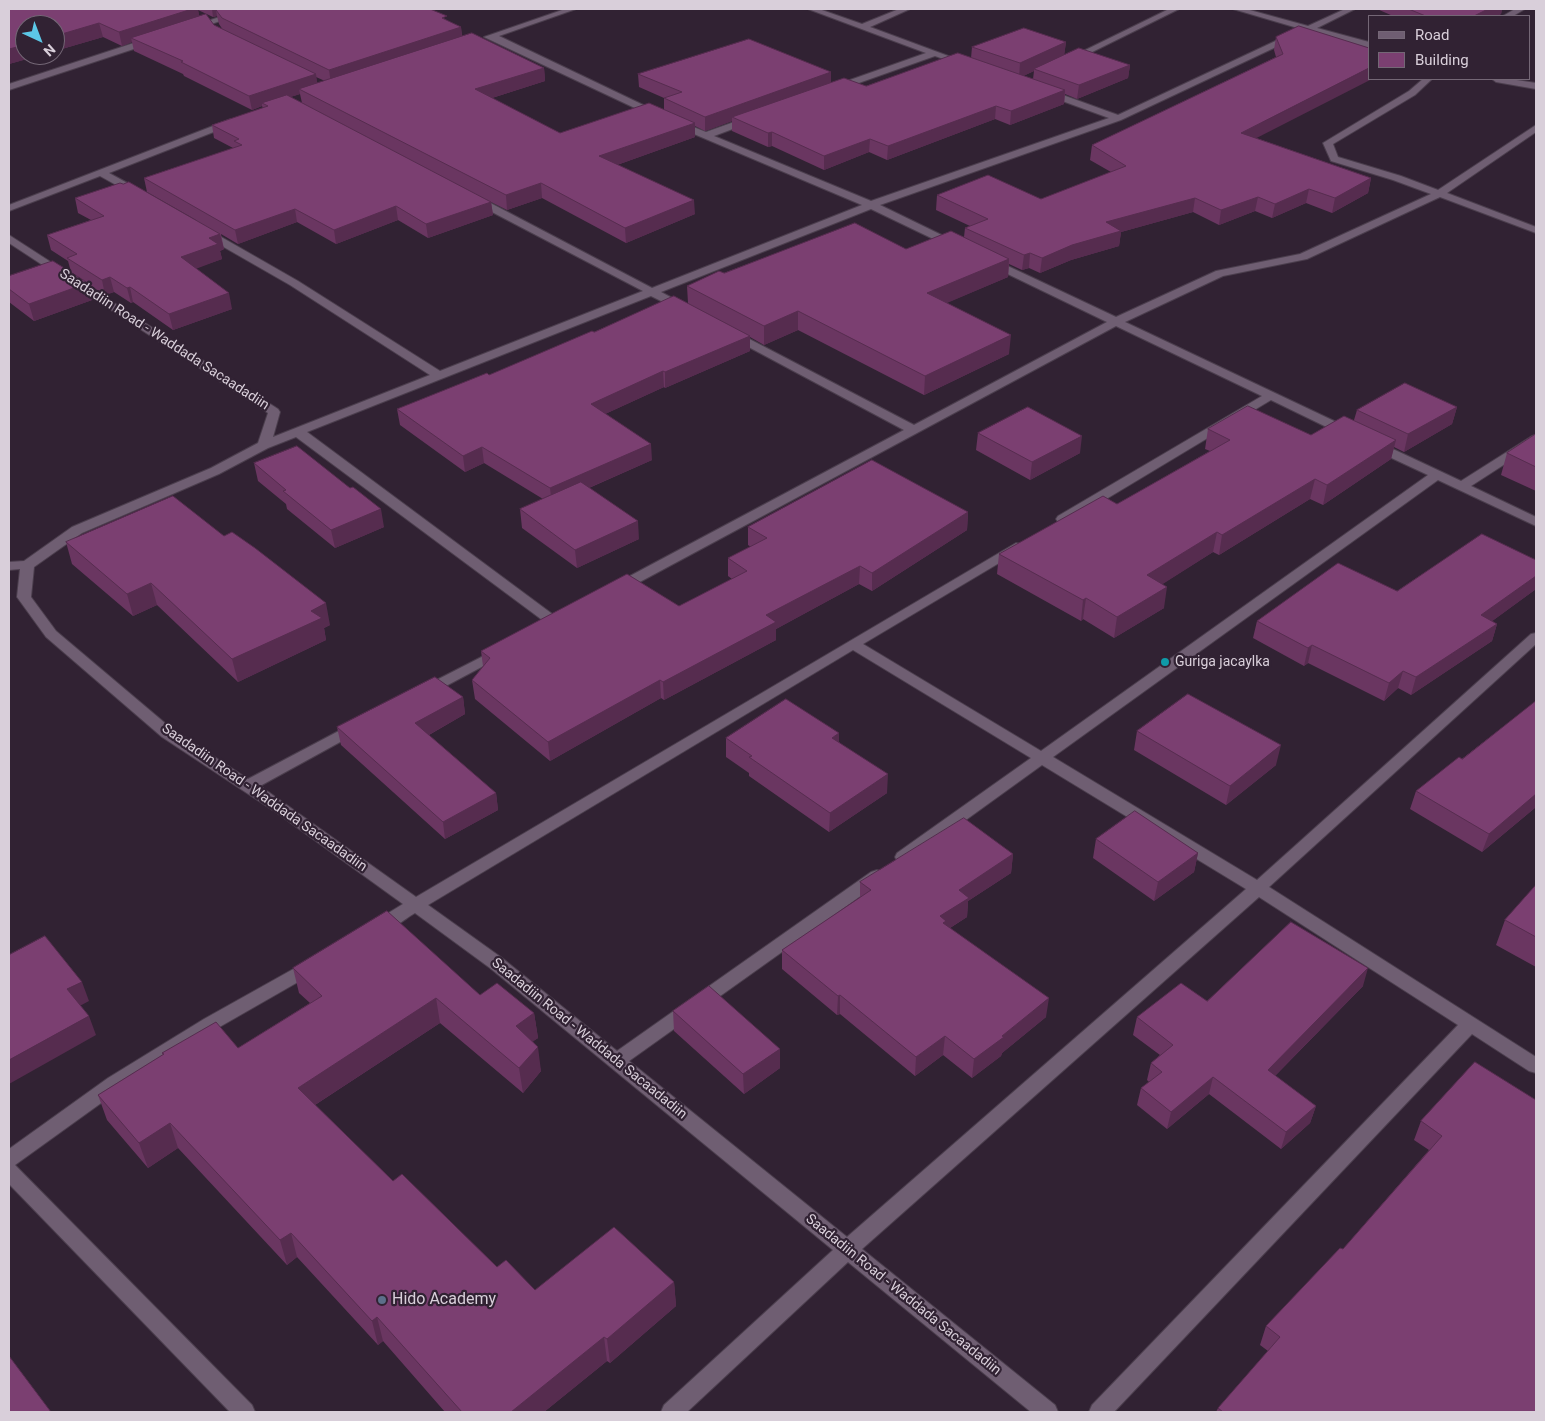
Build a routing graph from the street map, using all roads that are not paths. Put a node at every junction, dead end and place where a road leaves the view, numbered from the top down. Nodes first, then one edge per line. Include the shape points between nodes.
1 (251, 9) edge
2 (572, 9) edge
3 (812, 9) edge
4 (906, 9) edge
5 (1175, 9) edge
6 (1237, 9) edge
7 (1351, 9) edge
8 (1521, 9) edge
9 (1509, 15) edge
10 (202, 17) edge
11 (213, 25) junction
12 (863, 28) junction
13 (1310, 28) junction
14 (183, 30) edge
15 (165, 36) edge
16 (1368, 45) edge
17 (934, 53) junction
18 (1062, 63) edge
19 (977, 68) edge
20 (1427, 80) edge
21 (1502, 80) edge
22 (1536, 86) edge
23 (9, 87) edge
24 (1038, 90) edge
25 (824, 93) edge
26 (760, 116) edge
27 (1118, 118) junction
28 (238, 120) edge
29 (1536, 128) edge
30 (705, 136) junction
31 (102, 173) junction
32 (1439, 194) junction
33 (466, 195) edge
34 (148, 199) edge
35 (871, 205) junction
36 (9, 208) edge
37 (191, 224) edge
38 (1536, 230) edge
39 (9, 238) edge
40 (967, 251) edge
41 (984, 259) edge
42 (652, 292) junction
43 (696, 315) edge
44 (1115, 322) junction
45 (722, 328) edge
46 (440, 376) junction
47 (1270, 396) junction
48 (914, 430) junction
49 (298, 432) junction
50 (1536, 439) edge
51 (264, 446) junction
52 (1437, 476) junction
53 (1461, 487) junction
54 (1536, 522) edge
55 (1049, 528) edge
56 (1032, 538) edge
57 (27, 565) junction
58 (9, 566) edge
59 (606, 594) edge
60 (554, 622) edge
61 (1536, 637) edge
62 (853, 644) junction
63 (510, 646) edge
64 (414, 697) edge
65 (370, 720) edge
66 (1042, 758) junction
67 (248, 786) junction
68 (1258, 888) junction
69 (416, 906) junction
70 (365, 935) edge
71 (330, 955) edge
72 (1470, 1024) junction
73 (616, 1061) junction
74 (1536, 1066) edge
75 (9, 1159) edge
76 (9, 1172) edge
77 (846, 1250) junction
78 (244, 1412) edge
79 (672, 1412) edge
80 (1047, 1412) edge
81 (1100, 1412) edge

1 - 11 street
2 - 30 street via 486,37
3 - 12 street
4 - 12 street
5 - 18 street
6 - 13 street
7 - 13 street
8 - 9 street
10 - 11 street
11 - 14 street
12 - 17 street
13 - 16 street
13 - 27 street
15 - 23 street
17 - 19 street
17 - 25 street
20 - 32 street via 1412,93 1328,144 1334,159
21 - 22 street
24 - 27 street
26 - 30 street
27 - 35 street
28 - 31 street
29 - 32 street
30 - 35 street
31 - 34 street
31 - 36 street
32 - 38 street
32 - 44 street via 1303,257 1220,273
33 - 42 street
35 - 40 street
35 - 42 street
37 - 46 street via 294,283
39 - 51 street, Saadadiin Road - Waddada Sacaadadiin via 48,269 274,412
41 - 44 street
42 - 43 street
42 - 46 street
44 - 47 street
44 - 48 street
45 - 48 street
46 - 49 street
47 - 52 street
47 - 55 street
48 - 59 street
49 - 51 street
49 - 60 street
50 - 53 street
51 - 57 street via 215,471 77,530
52 - 53 street
52 - 66 street
53 - 54 street
56 - 62 street
57 - 58 street
57 - 67 street, Saadadiin Road - Waddada Sacaadadiin via 24,597 51,634 167,733
61 - 68 street
62 - 66 street
62 - 69 street
63 - 64 street
65 - 67 street
66 - 68 street
66 - 73 street
67 - 69 street, Saadadiin Road - Waddada Sacaadadiin
68 - 72 street
68 - 77 street
69 - 70 street
69 - 73 street, Saadadiin Road - Waddada Sacaadadiin via 496,963
71 - 75 street via 115,1083
72 - 74 street
72 - 81 street
73 - 77 street, Saadadiin Road - Waddada Sacaadadiin
76 - 78 street
77 - 79 street
77 - 80 street, Saadadiin Road - Waddada Sacaadadiin

